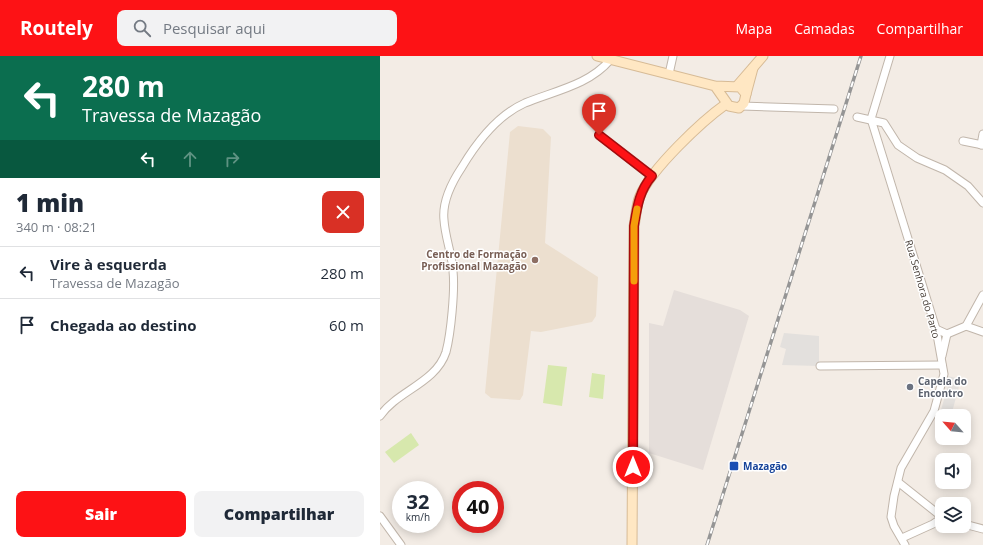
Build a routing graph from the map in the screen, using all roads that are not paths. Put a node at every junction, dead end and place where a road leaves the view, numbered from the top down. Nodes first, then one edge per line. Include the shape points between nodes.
1 (596, 56) edge
2 (673, 56) edge
3 (763, 56) edge
4 (890, 56) edge
5 (610, 60) junction
6 (753, 66) junction
7 (669, 74) junction
8 (715, 86) junction
9 (734, 86) junction
10 (746, 94) junction
11 (725, 101) junction
12 (742, 106) junction
13 (834, 109) dead end
14 (857, 116) dead end
15 (871, 119) junction
16 (983, 134) edge
17 (599, 135) dead end
18 (963, 141) dead end
19 (982, 145) edge
20 (652, 176) junction
21 (983, 203) edge
22 (983, 295) edge
23 (966, 326) junction
24 (936, 329) junction
25 (983, 332) edge
26 (948, 334) junction
27 (942, 363) junction
28 (820, 366) dead end
29 (380, 416) edge
30 (898, 482) junction
31 (935, 512) edge
32 (380, 516) edge
33 (935, 523) edge
34 (971, 526) edge
35 (983, 529) edge
36 (902, 538) junction
37 (401, 545) edge
38 (632, 545) edge
39 (905, 545) edge

1 - 5 street
2 - 7 street
3 - 6 street
4 - 15 street
5 - 7 street
5 - 29 street via 605,66 574,85 515,109 488,132 462,167 448,192 443,219 453,270 454,293 446,352 439,365 426,378 385,408
6 - 9 street
6 - 10 street
7 - 8 street
8 - 9 street
8 - 11 street
9 - 10 street
9 - 11 street via 726,92
10 - 12 street
11 - 12 street via 732,108
11 - 20 street
12 - 13 street
14 - 15 street
15 - 21 street via 884,123 898,145 917,158 945,170 968,186
15 - 24 street, Rua Senhora do Parto
16 - 19 street
17 - 20 street
18 - 19 street
20 - 38 street via 639,197 634,226
22 - 23 street
23 - 25 street
23 - 26 street
24 - 26 street
24 - 27 street, Rua Senhora do Parto
26 - 27 street
27 - 28 street
27 - 30 street, Rua Senhora do Parto via 944,374 934,411 901,468
30 - 31 street
30 - 36 street, Rua Senhora do Parto via 891,517
32 - 37 street
33 - 36 street
34 - 35 street
36 - 39 street, Rua Senhora do Parto

